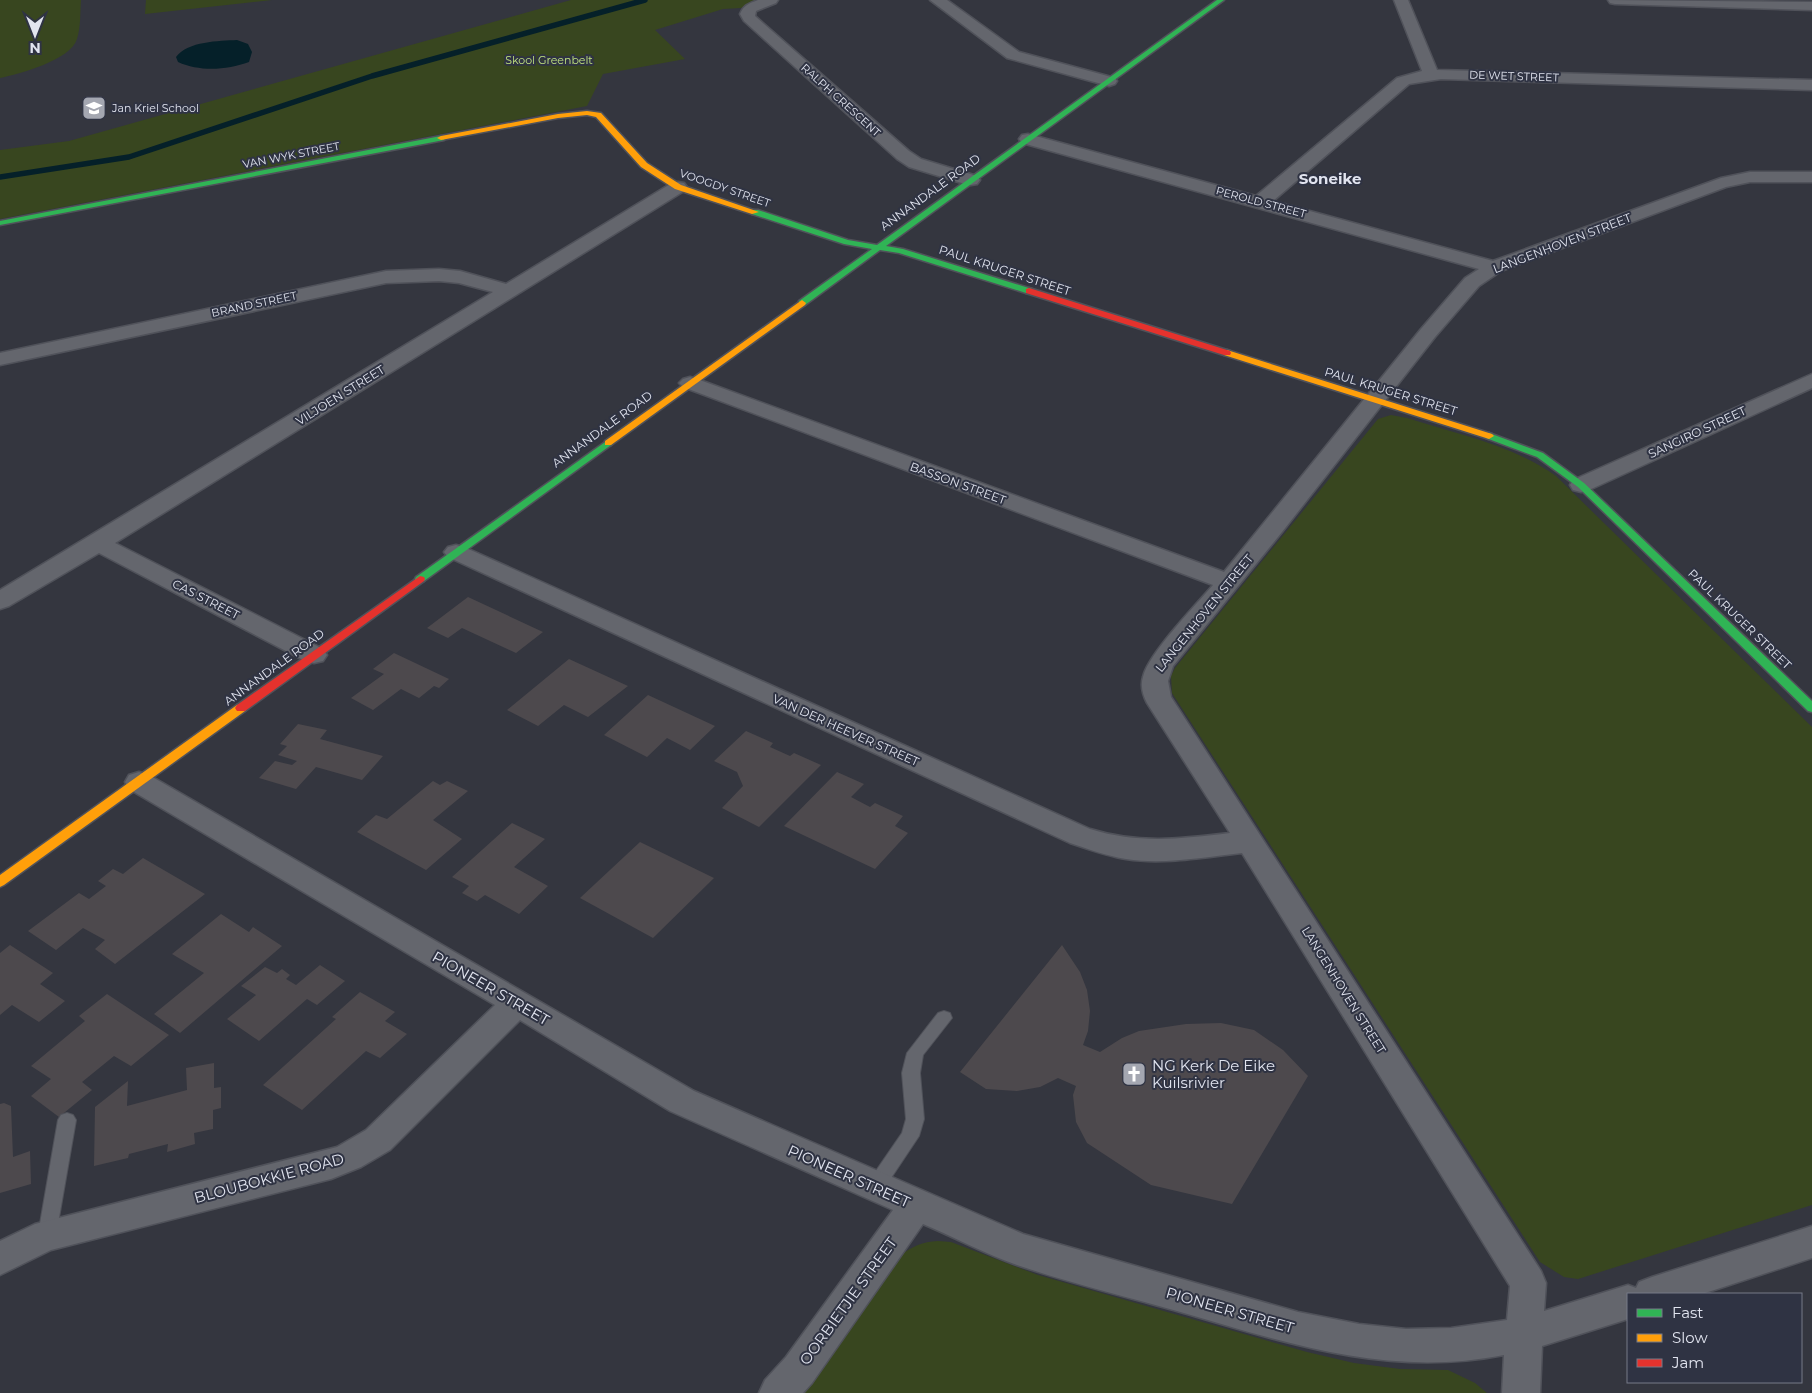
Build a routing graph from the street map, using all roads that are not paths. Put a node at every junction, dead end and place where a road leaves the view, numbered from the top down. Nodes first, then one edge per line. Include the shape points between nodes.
1 (771, 0) edge
2 (937, 0) edge
3 (1221, 0) edge
4 (1402, 0) edge
5 (1615, 0) edge
6 (1712, 1) edge
7 (1812, 6) edge
8 (1431, 74) junction
9 (1109, 81) junction
10 (1812, 84) edge
11 (587, 113) joint
12 (1028, 139) junction
13 (1812, 177) edge
14 (971, 180) junction
15 (678, 187) junction
16 (1260, 202) junction
17 (0, 223) edge
18 (877, 247) junction
19 (1494, 267) junction
20 (509, 291) junction
21 (0, 359) edge
22 (1812, 380) edge
23 (690, 383) junction
24 (1374, 400) junction
25 (1581, 485) junction
26 (98, 543) junction
27 (456, 552) junction
28 (1227, 582) junction
29 (0, 600) edge
30 (314, 655) junction
31 (1812, 708) edge
32 (139, 782) junction
33 (1250, 842) junction
34 (0, 882) edge
35 (517, 1003) junction
36 (944, 1018) dead end
37 (67, 1120) dead end
38 (875, 1187) junction
39 (916, 1206) junction
40 (47, 1235) junction
41 (1812, 1242) edge
42 (0, 1259) edge
43 (1655, 1293) edge
44 (1627, 1302) edge
45 (1524, 1334) junction
46 (778, 1393) edge
47 (1522, 1393) edge

1 - 14 street, RALPH CRESCENT via 750,8 748,18 903,155 915,163
2 - 9 street via 1013,55
3 - 9 street, ANNANDALE ROAD
4 - 8 street
5 - 6 street
6 - 7 street
8 - 10 street, DE WET STREET
8 - 16 street, DE WET STREET via 1403,82
9 - 12 street, ANNANDALE ROAD
11 - 15 street, VOOGDY STREET via 598,115 644,165
11 - 17 street, VAN WYK STREET
12 - 14 street, ANNANDALE ROAD
12 - 16 street, PEROLD STREET
13 - 19 street, LANGENHOVEN STREET via 1758,177 1721,183
14 - 18 street, ANNANDALE ROAD
15 - 18 street, VOOGDY STREET via 847,242
15 - 20 street, VILJOEN STREET
16 - 19 street, PEROLD STREET
18 - 23 street, ANNANDALE ROAD
18 - 24 street, PAUL KRUGER STREET via 900,251
19 - 24 street, LANGENHOVEN STREET via 1472,282
20 - 21 street, BRAND STREET via 460,277 386,277
20 - 26 street, VILJOEN STREET
22 - 25 street, SANGIRO STREET
23 - 27 street, ANNANDALE ROAD
23 - 28 street, BASSON STREET
24 - 25 street, PAUL KRUGER STREET via 1524,448 1552,462
24 - 28 street, LANGENHOVEN STREET
25 - 31 street, PAUL KRUGER STREET
26 - 29 street, VILJOEN STREET
26 - 30 street, CAS STREET
27 - 30 street, ANNANDALE ROAD
27 - 33 street, VAN DER HEEVER STREET via 1080,836 1129,849 1153,850
28 - 33 street, LANGENHOVEN STREET via 1158,667 1154,683 1160,703
30 - 32 street, ANNANDALE ROAD
32 - 34 street, ANNANDALE ROAD
32 - 35 street, PIONEER STREET
33 - 45 street, LANGENHOVEN STREET via 1528,1283
35 - 38 street, PIONEER STREET via 682,1101
35 - 40 street, BLOUBOKKIE ROAD via 378,1140 349,1158
36 - 38 lane via 915,1053 911,1073 915,1119 910,1136
37 - 40 lane
38 - 39 street, PIONEER STREET
39 - 45 street, PIONEER STREET via 1018,1250 1298,1329 1406,1346 1451,1345
39 - 46 street, OORBIETJIE STREET via 799,1370
40 - 42 street, BLOUBOKKIE ROAD
41 - 43 street
44 - 45 street, PIONEER STREET
45 - 47 street, LANGENHOVEN STREET

